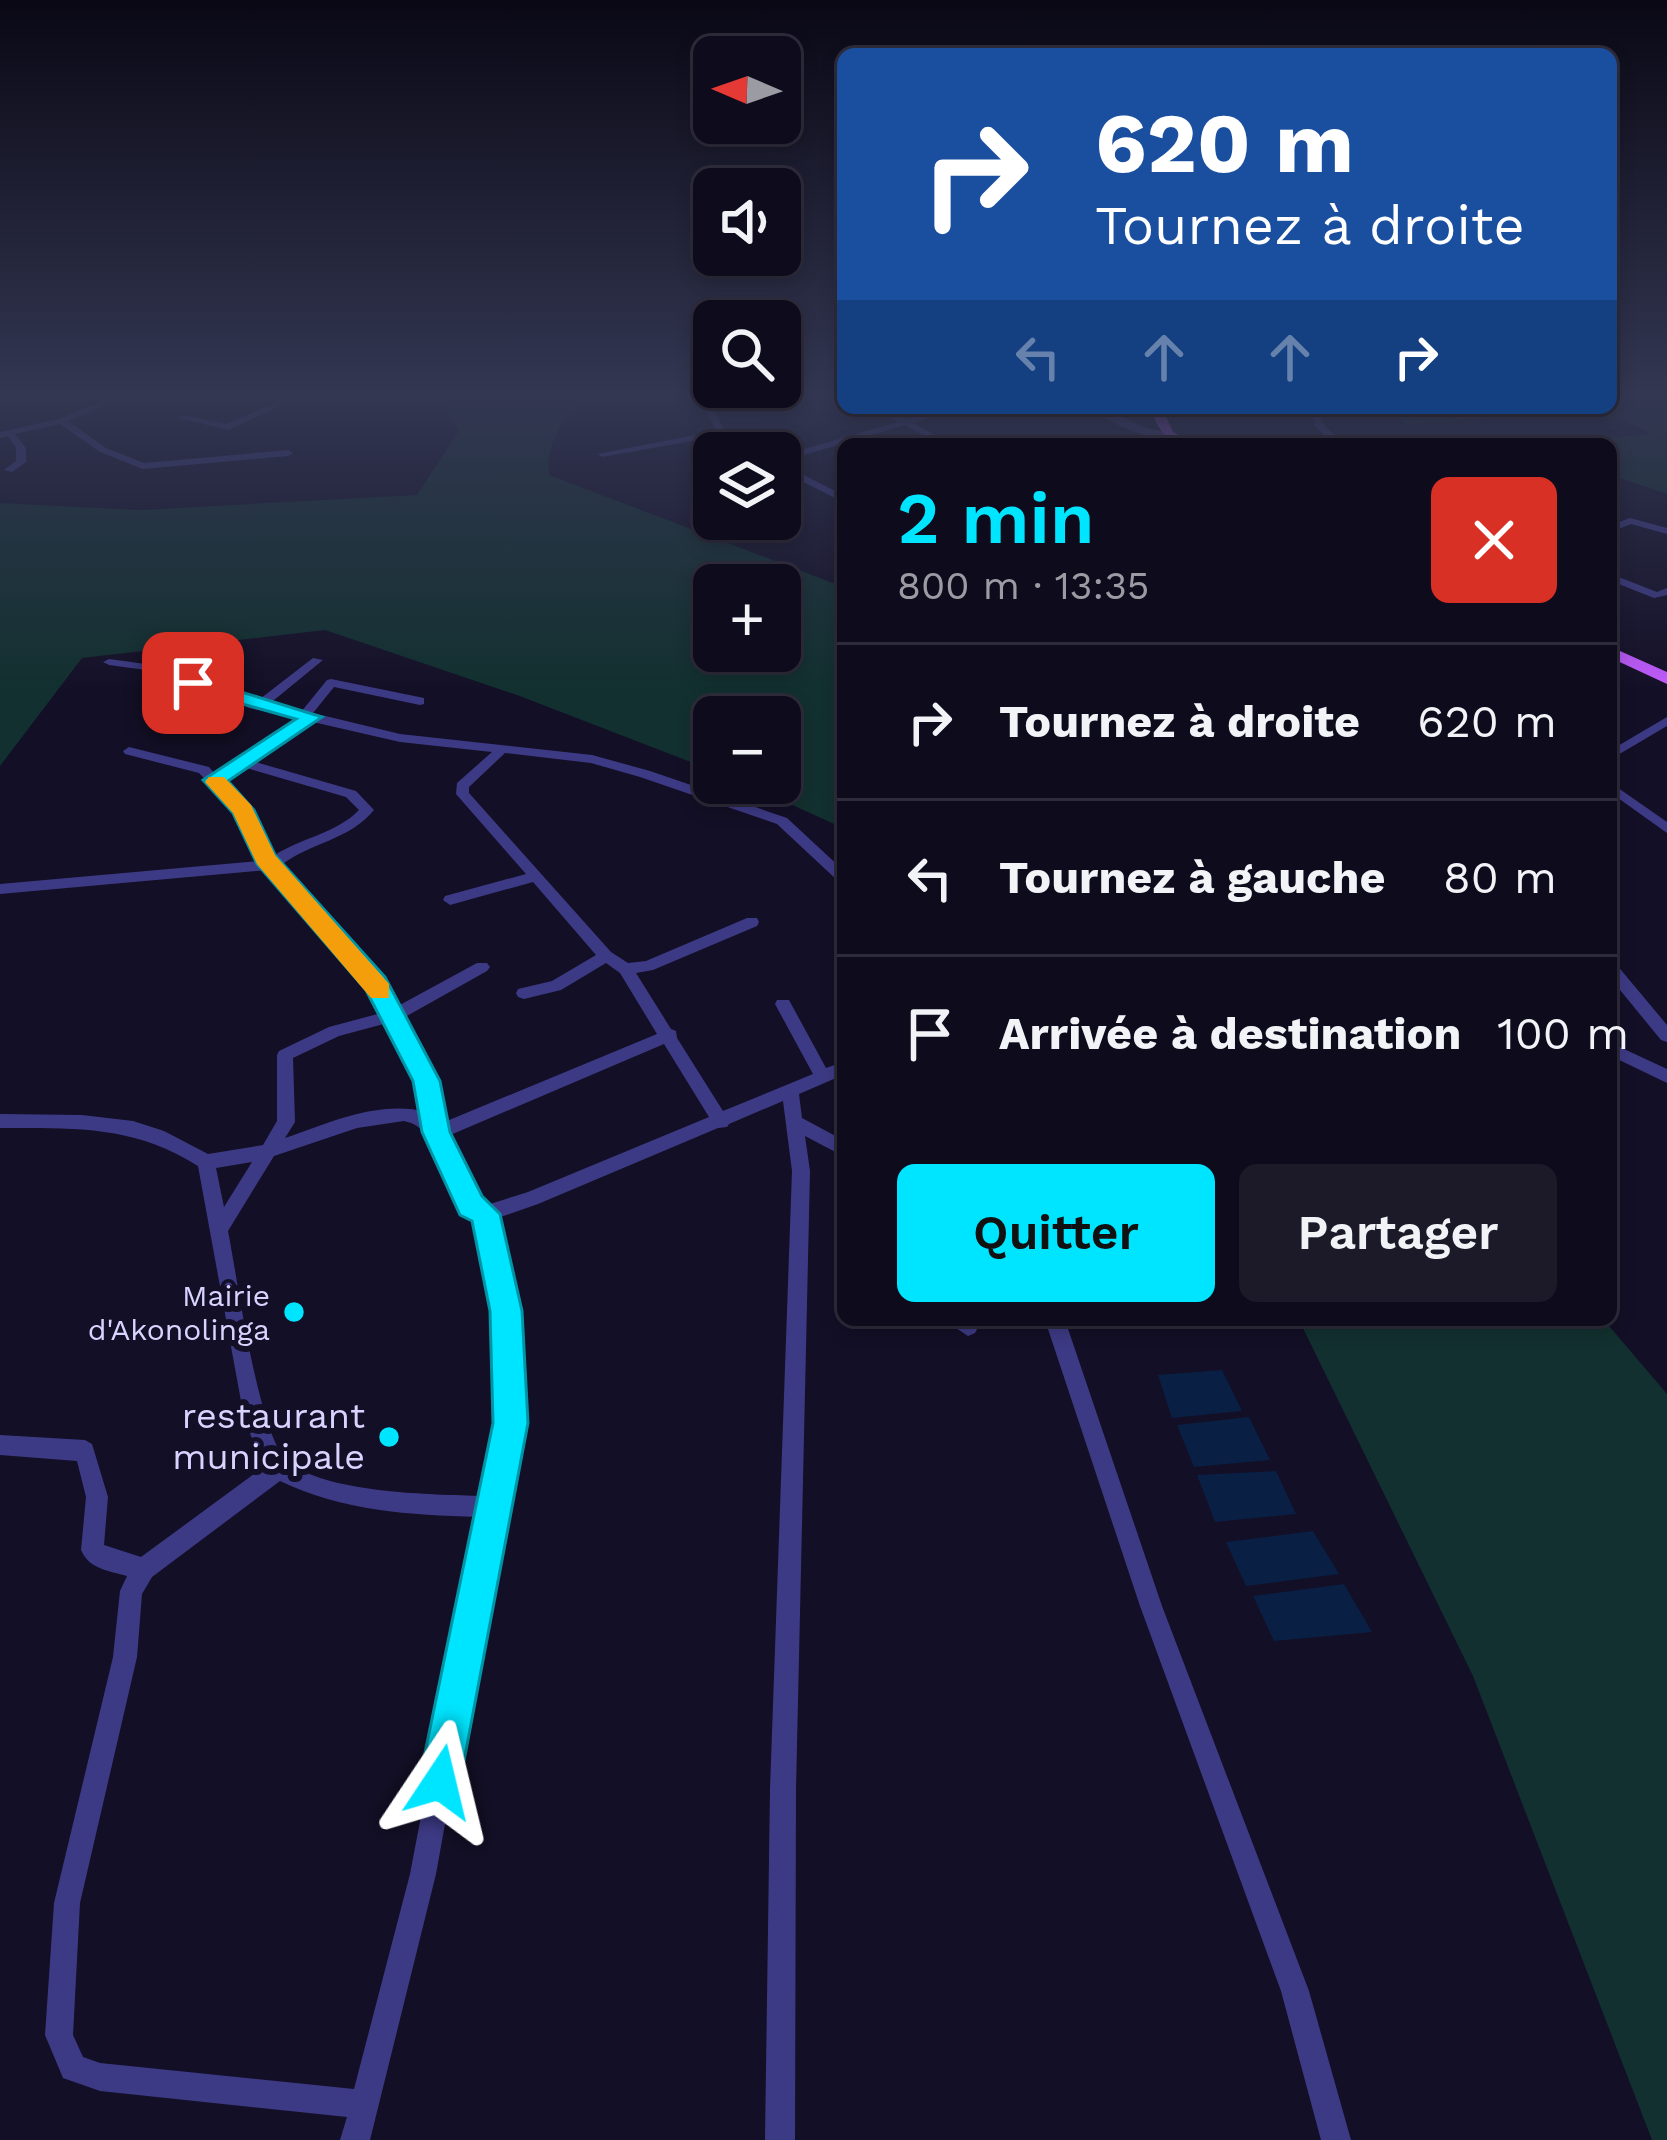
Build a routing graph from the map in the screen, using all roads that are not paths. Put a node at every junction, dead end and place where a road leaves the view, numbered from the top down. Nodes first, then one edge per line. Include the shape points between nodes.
1 (1617, 526) edge
2 (1667, 531) edge
3 (1617, 579) edge
4 (1667, 591) edge
5 (1617, 655) edge
6 (317, 660) dead end
7 (110, 662) dead end
8 (1667, 679) edge
9 (420, 701) dead end
10 (260, 706) junction
11 (309, 716) junction
12 (1667, 721) edge
13 (501, 749) junction
14 (129, 751) dead end
15 (1617, 751) edge
16 (243, 763) junction
17 (214, 780) junction
18 (1617, 792) edge
19 (1667, 829) edge
20 (271, 865) junction
21 (837, 872) edge
22 (534, 877) junction
23 (0, 889) edge
24 (450, 900) dead end
25 (752, 922) dead end
26 (606, 956) junction
27 (482, 967) dead end
28 (625, 970) junction
29 (1617, 975) edge
30 (524, 993) dead end
31 (783, 1004) dead end
32 (395, 1015) junction
33 (670, 1035) junction
34 (1667, 1036) edge
35 (1617, 1052) edge
36 (837, 1071) edge
37 (1667, 1076) edge
38 (823, 1077) junction
39 (790, 1092) junction
40 (721, 1122) junction
41 (794, 1122) junction
42 (3, 1125) edge
43 (435, 1128) junction
44 (837, 1146) edge
45 (274, 1150) junction
46 (206, 1162) junction
47 (485, 1214) junction
48 (221, 1227) junction
49 (1057, 1326) edge
50 (0, 1445) edge
51 (278, 1469) junction
52 (491, 1507) junction
53 (145, 1569) junction
54 (364, 2104) junction
55 (355, 2140) edge
56 (780, 2140) edge
57 (1336, 2140) edge

1 - 2 street via 1630,521
3 - 4 street via 1658,596
5 - 8 main road
6 - 10 street
7 - 10 street via 171,670
9 - 11 street via 331,683
10 - 11 street
11 - 13 street via 400,738
11 - 16 street
12 - 15 street
13 - 21 street via 592,759 760,810 796,830
13 - 22 street via 461,788
14 - 17 street via 204,770
16 - 17 street
16 - 20 street via 351,794 367,810 355,824 297,844
17 - 20 street via 243,810
18 - 19 street
20 - 23 street
20 - 32 street
22 - 24 street
22 - 26 street
25 - 28 street
26 - 28 street
26 - 30 street via 556,986
27 - 32 street
28 - 33 street
29 - 34 street
31 - 38 street
32 - 43 street via 426,1081
32 - 45 street via 285,1054 286,1123
33 - 40 street
33 - 43 street
35 - 37 street
36 - 38 street
38 - 39 street
39 - 40 street
39 - 41 street
40 - 47 street
41 - 44 street
41 - 56 street via 801,1195
42 - 46 street via 143,1126
43 - 45 street via 413,1114 380,1115
43 - 47 street via 471,1205
45 - 46 street
45 - 48 street
46 - 48 street
47 - 52 street via 511,1379 507,1449
48 - 51 street via 255,1423
49 - 57 street via 1294,1991
50 - 53 street via 85,1451 97,1497 92,1550
51 - 52 street via 336,1491
51 - 53 street
52 - 54 street via 422,1874
53 - 54 street via 131,1591 124,1657 67,1904 58,2035 73,2068 100,2077
54 - 55 street

